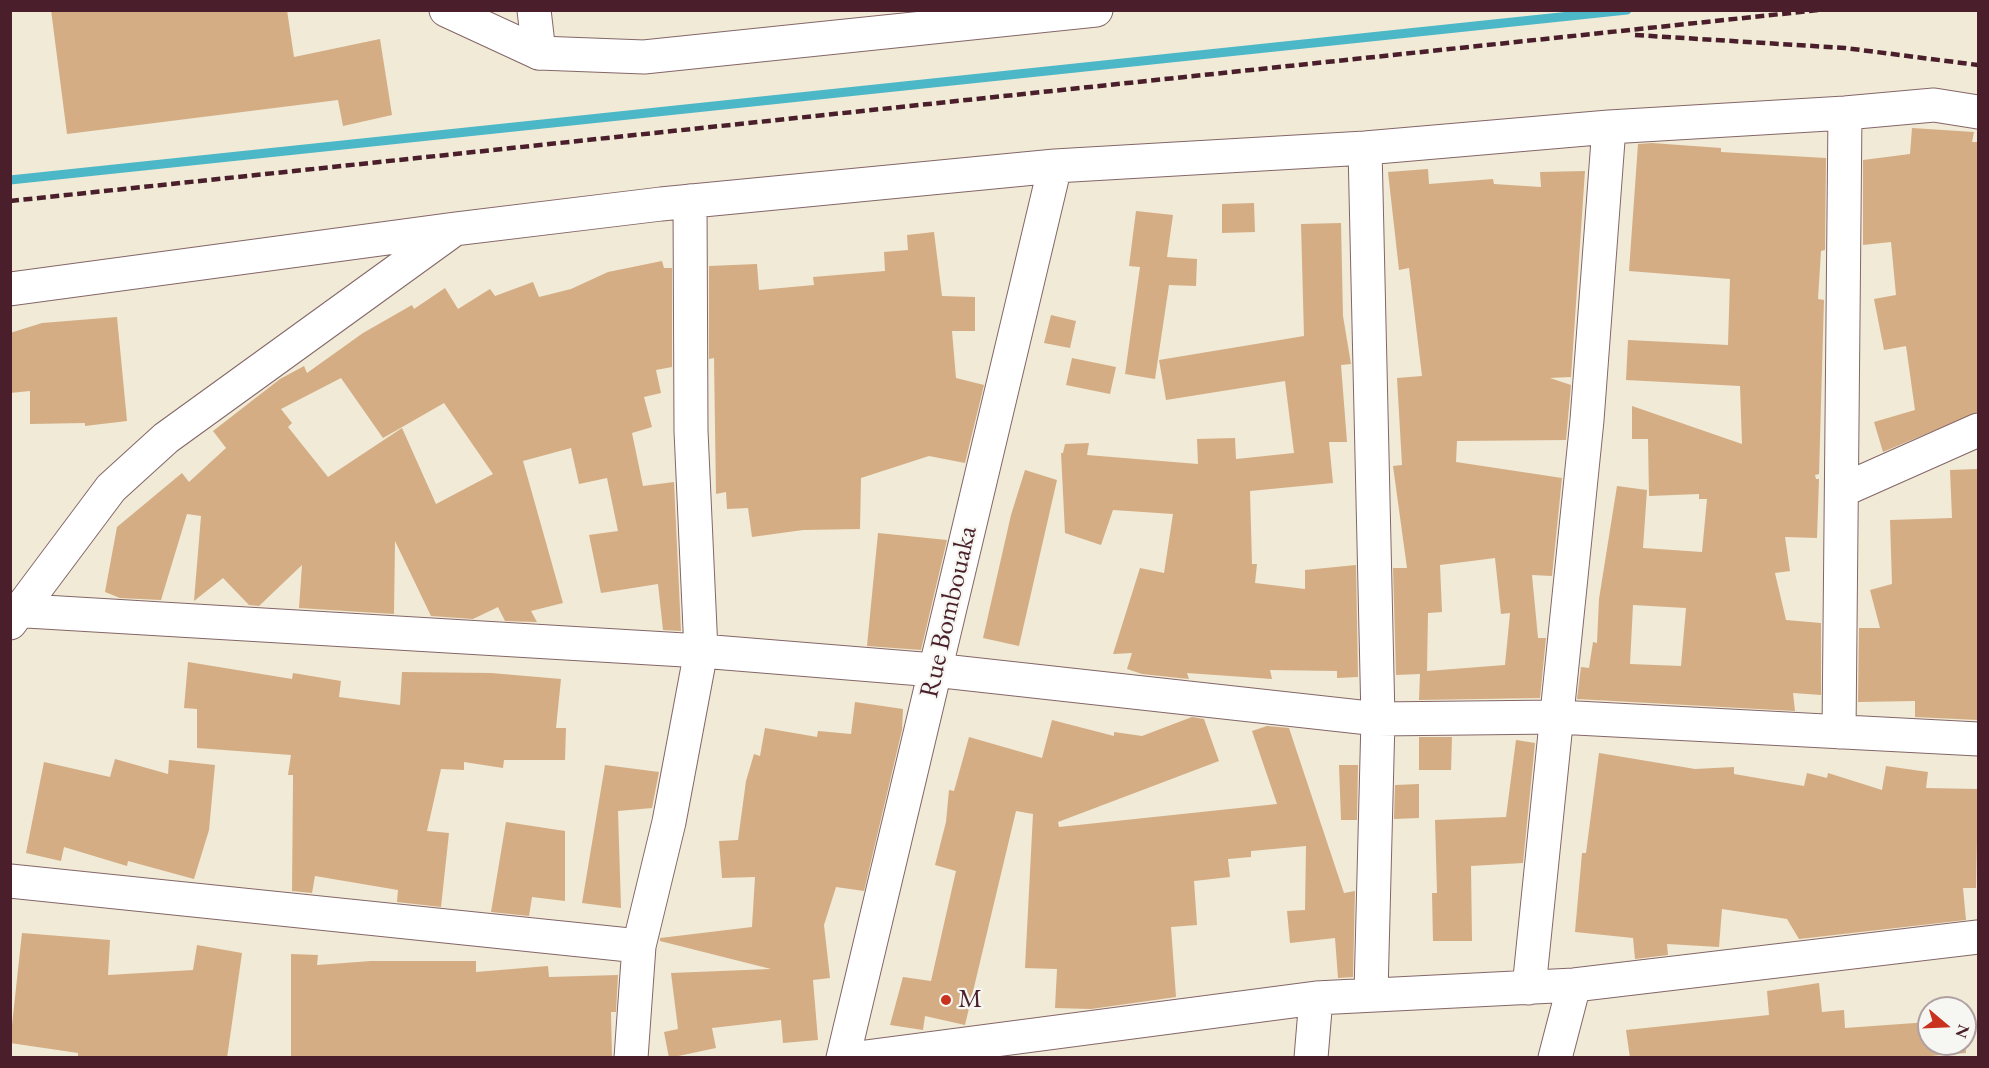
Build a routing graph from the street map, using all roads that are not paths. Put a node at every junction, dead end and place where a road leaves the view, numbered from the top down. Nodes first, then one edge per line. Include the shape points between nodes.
1 (446, 10) edge
2 (534, 10) edge
3 (1096, 10) edge
4 (539, 54) junction
5 (1978, 112) edge
6 (1845, 113) junction
7 (1609, 127) junction
8 (1365, 148) junction
9 (1055, 166) junction
10 (690, 201) junction
11 (455, 229) junction
12 (10, 289) edge
13 (1978, 430) edge
14 (1843, 490) junction
15 (13, 614) edge
16 (701, 651) junction
17 (934, 670) junction
18 (1557, 717) junction
19 (1378, 719) junction
20 (1839, 732) junction
21 (1978, 739) edge
22 (10, 881) edge
23 (1978, 937) edge
24 (639, 946) junction
25 (1574, 985) junction
26 (1529, 988) junction
27 (1371, 993) junction
28 (1316, 998) junction
29 (631, 1058) edge
30 (843, 1058) edge
31 (858, 1058) edge
32 (1311, 1058) edge
33 (1555, 1058) edge

1 - 4 street
2 - 4 street
3 - 4 street via 644,57
5 - 6 street via 1934,105
6 - 7 street
6 - 14 street
7 - 8 street
7 - 18 street via 1587,420
8 - 9 street
8 - 19 street
9 - 10 street
9 - 17 street, Rue Bombouaka
10 - 11 street
10 - 16 street via 691,431
11 - 12 street
11 - 15 street via 166,438 111,488
13 - 14 street
14 - 20 street
15 - 16 street
16 - 17 street
16 - 24 street via 669,822
17 - 19 street
17 - 30 street, Rue Bombouaka
18 - 19 street
18 - 20 street
18 - 26 street
19 - 27 street
20 - 21 street
22 - 24 street
23 - 25 street
24 - 29 street
25 - 26 street
25 - 33 street
26 - 27 street
27 - 28 street
28 - 31 street
28 - 32 street

